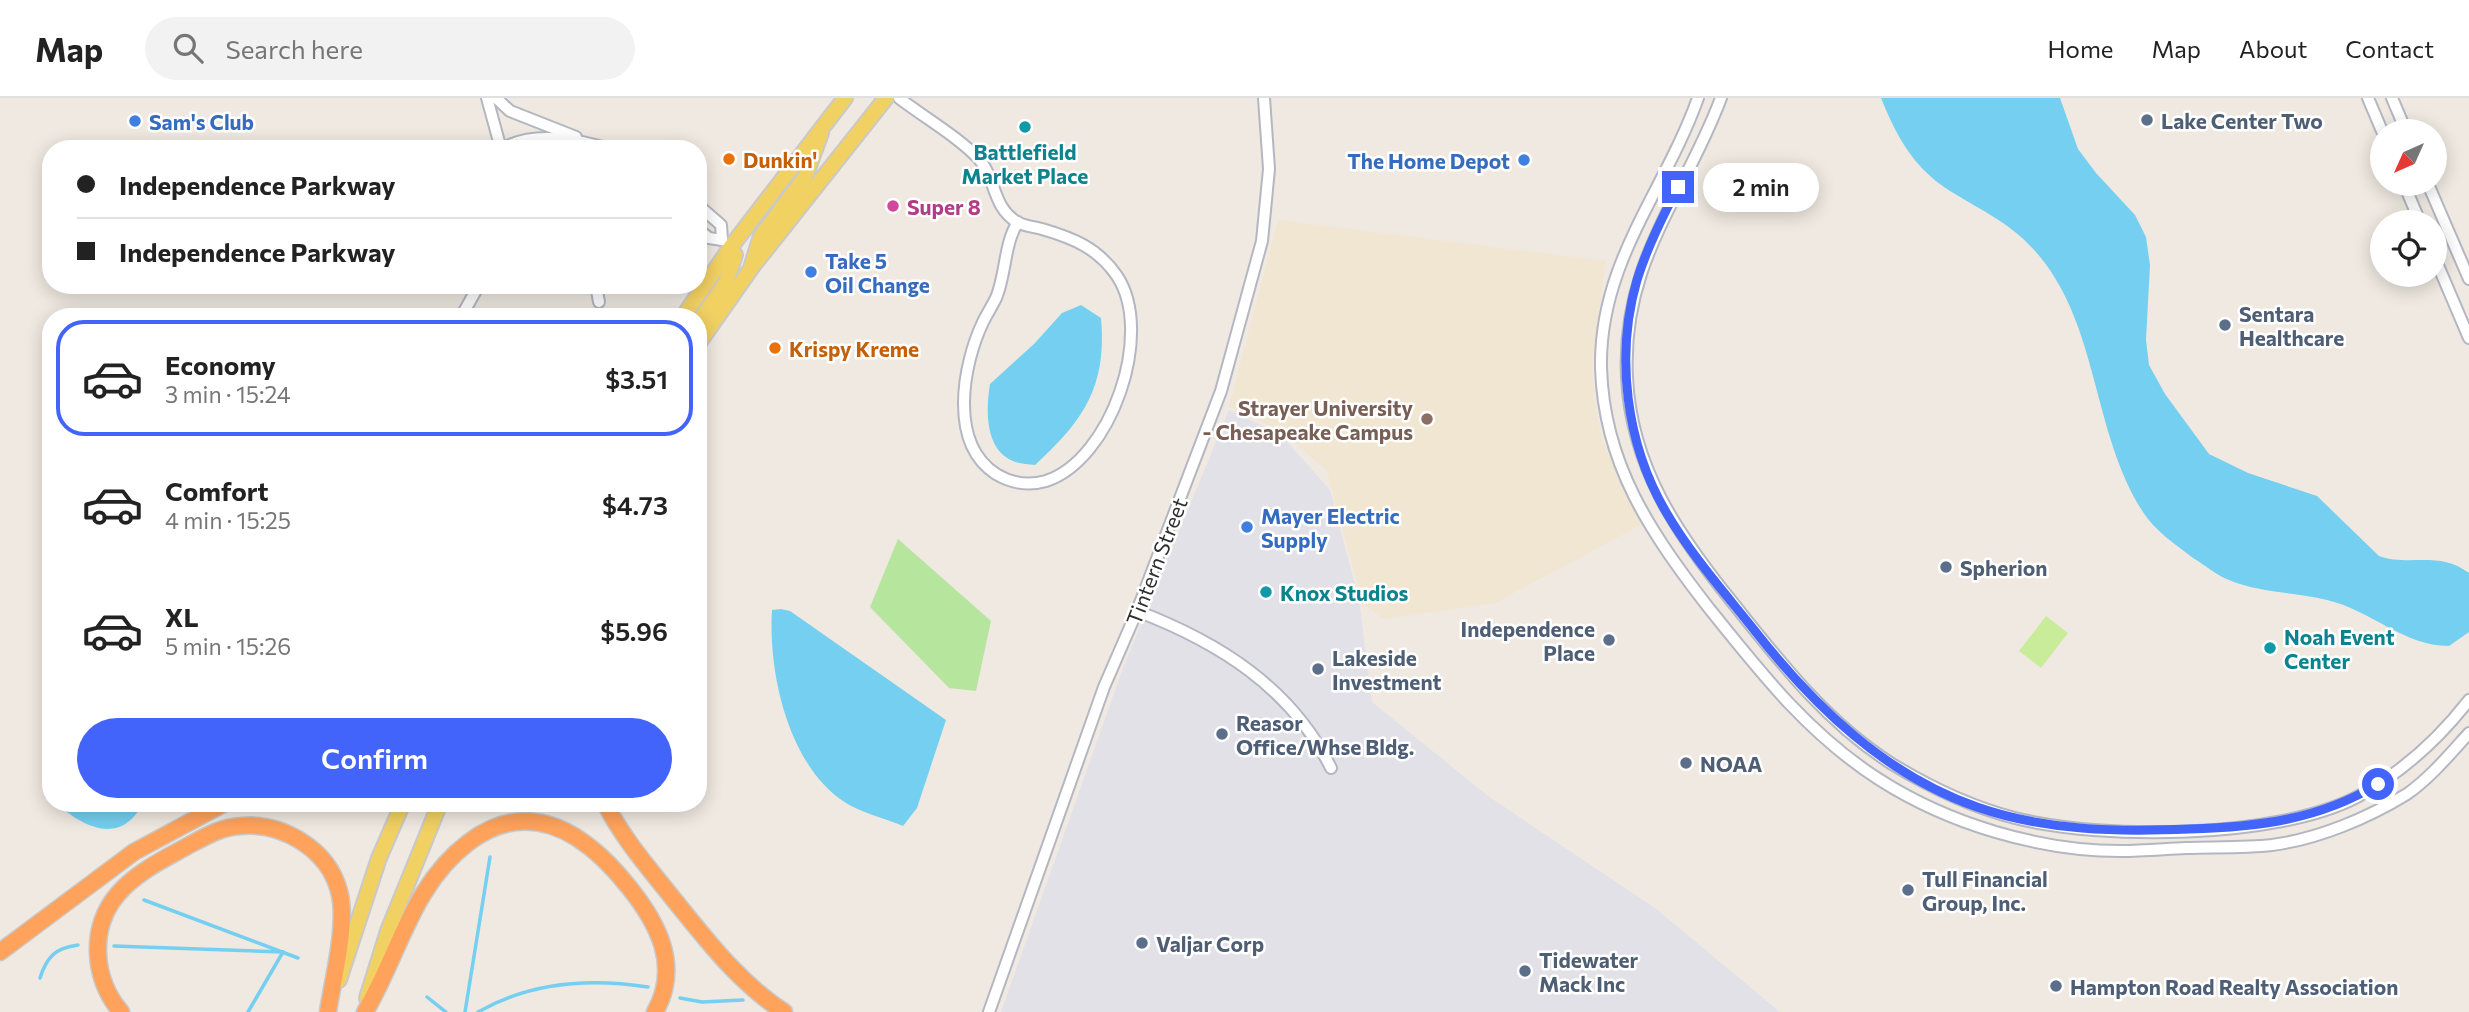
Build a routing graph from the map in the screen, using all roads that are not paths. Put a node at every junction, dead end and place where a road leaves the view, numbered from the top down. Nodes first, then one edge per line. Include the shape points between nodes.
1 (487, 98) edge
2 (496, 98) edge
3 (845, 98) edge
4 (886, 98) edge
5 (899, 98) edge
6 (1264, 98) edge
7 (1698, 98) edge
8 (1721, 98) edge
9 (2368, 98) edge
10 (2392, 98) edge
11 (2377, 119) edge
12 (2401, 119) edge
13 (825, 123) junction
14 (499, 140) edge
15 (516, 140) edge
16 (536, 140) edge
17 (583, 140) edge
18 (2433, 196) edge
19 (707, 213) edge
20 (1018, 222) junction
21 (707, 236) edge
22 (726, 244) junction
23 (752, 267) junction
24 (707, 277) edge
25 (2469, 279) edge
26 (2447, 286) edge
27 (598, 294) edge
28 (599, 302) dead end
29 (707, 310) edge
30 (707, 331) edge
31 (2469, 338) edge
32 (1137, 611) junction
33 (2469, 701) edge
34 (2469, 733) edge
35 (1331, 768) dead end
36 (208, 812) edge
37 (398, 812) edge
38 (436, 812) edge
39 (610, 812) edge
40 (0, 952) edge
41 (121, 1012) edge
42 (329, 1012) edge
43 (364, 1012) edge
44 (655, 1012) edge
45 (784, 1012) edge
46 (989, 1012) edge

1 - 14 street
2 - 17 street via 510,111
3 - 13 main road
4 - 23 main road
5 - 20 street via 979,160 999,202
6 - 32 street, Tintern Street via 1268,194 1256,268 1214,413
7 - 34 street via 1631,233 1611,294 1601,366 1611,438 1621,472 1645,520 1682,573 1774,690 1834,745 1881,781 1973,825 2055,844 2120,852 2274,845 2322,832 2409,792
8 - 33 street via 1652,238 1637,281 1627,351 1632,422 1648,475 1680,536 1783,666 1848,732 1917,778 1974,806 2016,819 2115,832 2233,828 2311,815 2355,798 2401,770
9 - 11 street
10 - 12 street
13 - 22 main road
13 - 23 main road via 811,165 761,236
15 - 16 street
18 - 25 street
19 - 22 street via 721,225
20 - 20 street via 1076,239 1106,262 1126,295 1133,332 1124,384 1103,427 1061,474 1034,484 1005,479 986,466 971,444 964,409 975,345 1004,275
21 - 22 street
22 - 23 street
22 - 24 main road
22 - 29 main road via 734,255 730,275
23 - 30 main road
26 - 31 street
27 - 28 street
32 - 35 street via 1192,633 1251,671 1297,716
32 - 46 street, Tintern Street via 1104,687
36 - 40 highway via 134,852
37 - 42 main road
38 - 43 main road via 388,930
39 - 45 highway via 631,846 722,957
41 - 42 highway via 103,983 98,961 99,935 118,894 142,872 175,853 217,831 240,826 283,832 307,843 326,865 339,891 341,918
43 - 44 highway via 431,880 479,835 519,822 558,827 590,844 647,912 666,957 666,983

